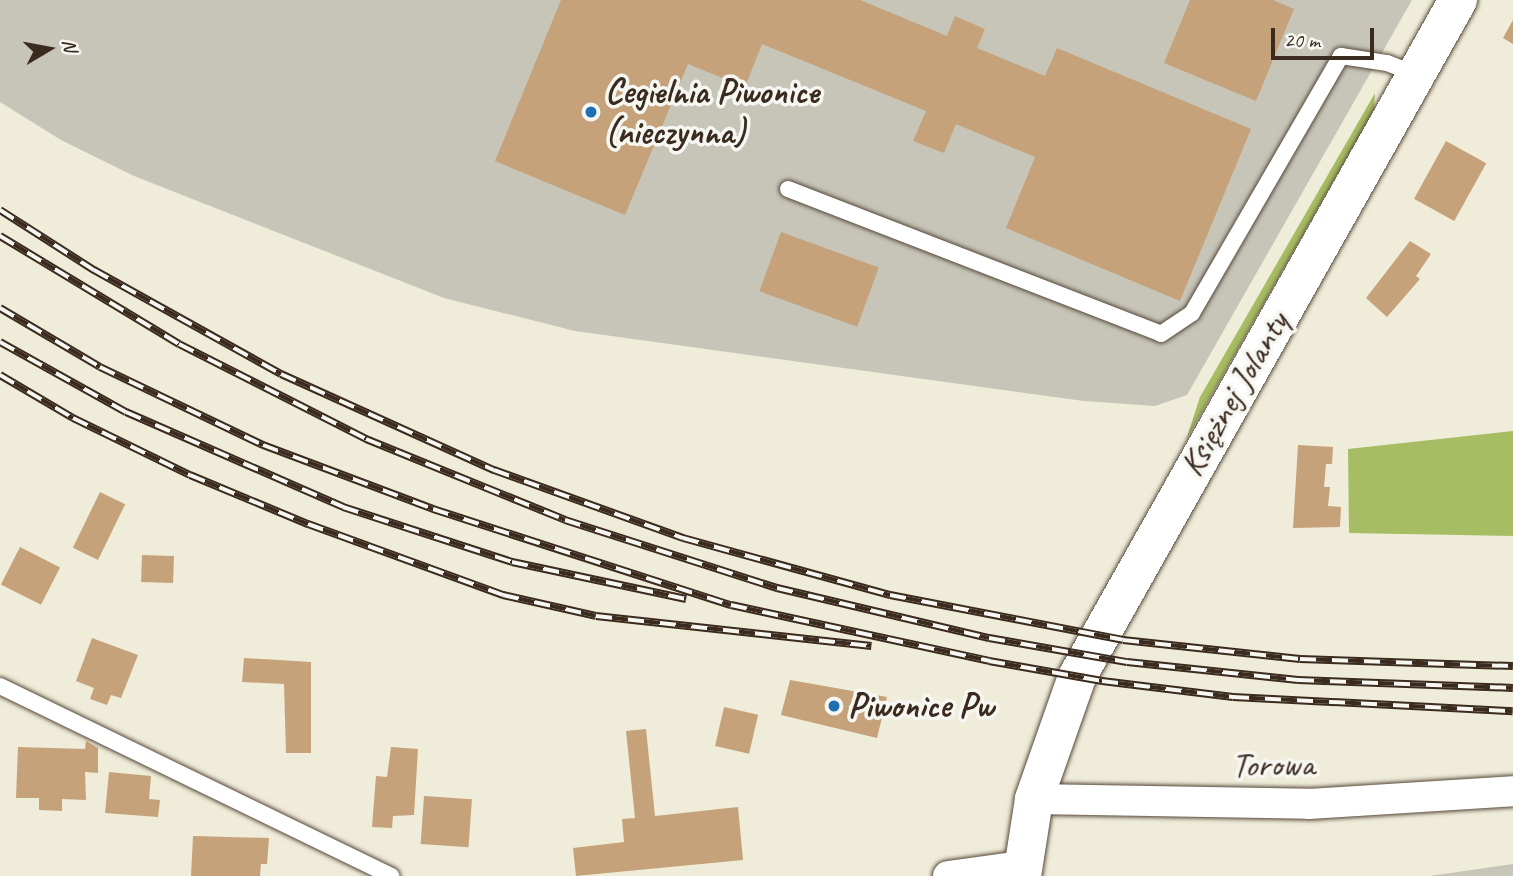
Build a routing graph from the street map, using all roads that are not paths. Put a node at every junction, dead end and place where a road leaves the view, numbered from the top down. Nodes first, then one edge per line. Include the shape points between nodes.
1 (1458, 0) edge
2 (1416, 74) junction
3 (788, 189) dead end
4 (0, 686) edge
5 (1513, 792) edge
6 (1034, 799) junction
7 (1022, 871) edge
8 (391, 876) edge
9 (948, 876) edge

1 - 2 street, Księżnej Jolanty
2 - 3 lane via 1387,62 1341,56 1192,313 1161,334
2 - 6 street, Księżnej Jolanty via 1087,656 1053,737
4 - 8 lane
5 - 6 street, Torowa via 1309,804
6 - 7 street, Księżnej Jolanty
7 - 9 street

